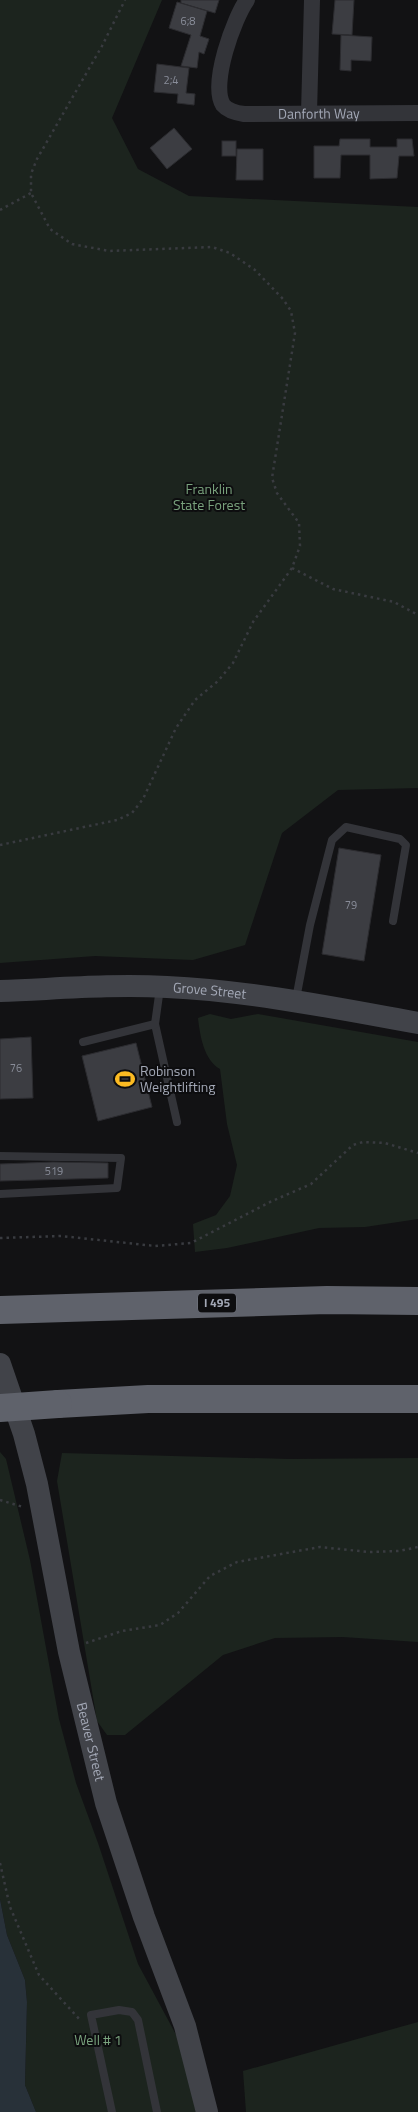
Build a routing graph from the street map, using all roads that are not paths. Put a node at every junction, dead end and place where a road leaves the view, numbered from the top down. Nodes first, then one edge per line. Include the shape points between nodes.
1 (247, 0) edge
2 (312, 0) edge
3 (309, 113) junction
4 (418, 113) edge
5 (393, 920) dead end
6 (160, 986) junction
7 (0, 991) edge
8 (295, 1001) junction
9 (418, 1022) edge
10 (155, 1024) junction
11 (83, 1042) dead end
12 (177, 1122) dead end
13 (0, 1156) edge
14 (0, 1194) edge
15 (418, 1301) edge
16 (8, 1310) edge
17 (0, 1364) edge
18 (418, 1399) edge
19 (0, 1408) edge
20 (112, 2112) edge
21 (158, 2112) edge
22 (207, 2112) edge

1 - 3 street, Danforth Way via 235,22 222,65 223,104 228,110 244,114
2 - 3 street
3 - 4 street, Danforth Way
5 - 8 lane via 406,845 400,838 346,827 332,840
6 - 7 street, Grove Street
6 - 8 street, Grove Street
6 - 10 lane
8 - 9 street, Grove Street
10 - 11 lane
10 - 12 lane
13 - 14 lane via 121,1158 117,1188
15 - 16 highway, I 495 via 327,1300
17 - 22 street, Beaver Street via 24,1434 69,1652 106,1803 144,1918 185,2026
18 - 19 highway, bridge via 148,1399
20 - 21 lane via 91,2015 119,2010 132,2012 138,2020

